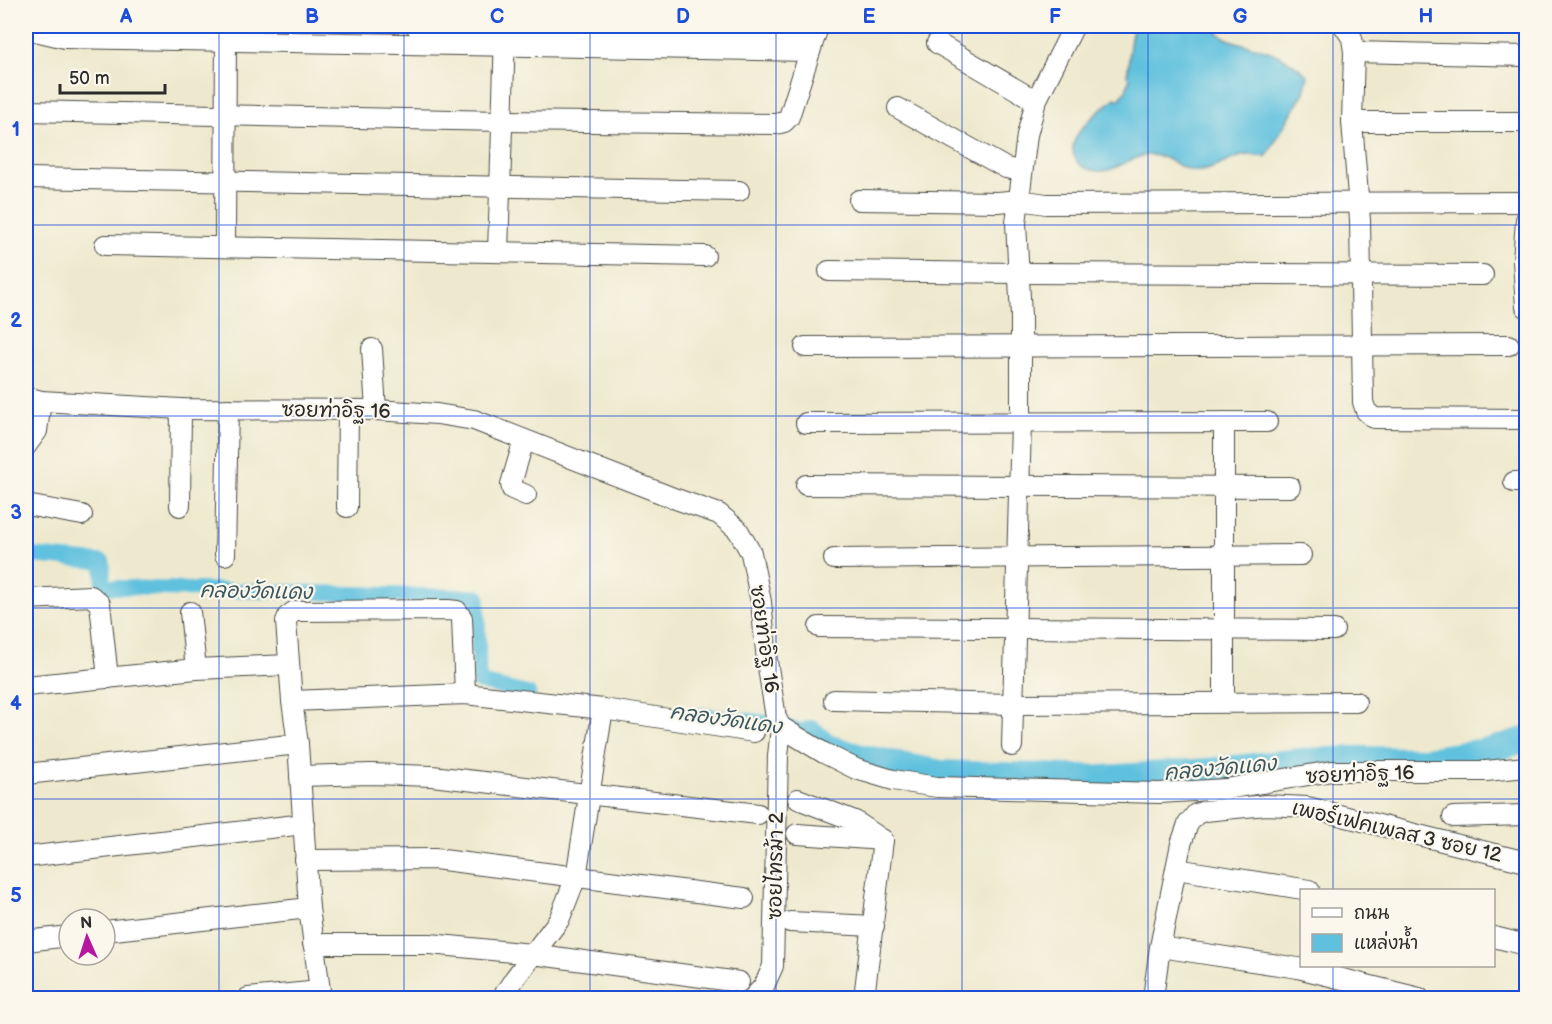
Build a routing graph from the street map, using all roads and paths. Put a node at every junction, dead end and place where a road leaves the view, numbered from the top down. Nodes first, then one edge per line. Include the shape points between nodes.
1 (416, 26) edge
2 (1344, 26) edge
3 (28, 28) edge
4 (819, 28) edge
5 (1066, 28) edge
6 (226, 33) edge
7 (505, 33) edge
8 (698, 40) junction
9 (937, 43) dead end
10 (810, 51) junction
11 (1354, 52) junction
12 (1527, 56) edge
13 (1036, 101) junction
14 (898, 108) dead end
15 (26, 111) edge
16 (225, 115) junction
17 (501, 121) junction
18 (1352, 122) junction
19 (1527, 122) edge
20 (1021, 171) junction
21 (26, 178) edge
22 (225, 182) junction
23 (500, 187) junction
24 (739, 191) dead end
25 (859, 200) dead end
26 (1020, 201) junction
27 (1527, 202) edge
28 (1358, 203) junction
29 (1527, 220) edge
30 (105, 245) dead end
31 (225, 248) junction
32 (498, 252) junction
33 (705, 256) dead end
34 (829, 271) dead end
35 (1018, 273) junction
36 (1361, 274) junction
37 (1483, 275) dead end
38 (1525, 277) edge
39 (1527, 307) edge
40 (1509, 345) dead end
41 (1361, 346) junction
42 (805, 347) dead end
43 (1020, 347) junction
44 (372, 349) dead end
45 (33, 399) edge
46 (181, 409) junction
47 (228, 409) junction
48 (348, 410) junction
49 (376, 410) junction
50 (1527, 419) edge
51 (1224, 422) junction
52 (1268, 422) dead end
53 (806, 423) dead end
54 (1021, 423) junction
55 (524, 440) junction
56 (26, 446) edge
57 (806, 485) dead end
58 (1019, 486) junction
59 (1224, 487) junction
60 (1290, 487) dead end
61 (526, 495) dead end
62 (26, 505) edge
63 (180, 506) dead end
64 (347, 507) dead end
65 (82, 515) dead end
66 (225, 555) dead end
67 (1224, 555) junction
68 (1300, 555) dead end
69 (1017, 557) junction
70 (834, 559) dead end
71 (26, 598) edge
72 (190, 612) dead end
73 (819, 627) dead end
74 (1015, 629) junction
75 (1224, 630) junction
76 (1334, 630) dead end
77 (289, 665) junction
78 (196, 669) junction
79 (108, 678) junction
80 (26, 686) edge
81 (465, 694) junction
82 (834, 700) dead end
83 (292, 701) junction
84 (1224, 702) junction
85 (1356, 702) dead end
86 (1013, 704) junction
87 (603, 709) junction
88 (781, 727) junction
89 (754, 732) dead end
90 (298, 744) junction
91 (1012, 746) dead end
92 (1527, 767) edge
93 (26, 774) edge
94 (300, 776) junction
95 (589, 794) junction
96 (798, 799) dead end
97 (758, 814) dead end
98 (1527, 815) edge
99 (1453, 817) dead end
100 (1479, 818) junction
101 (304, 824) junction
102 (796, 834) dead end
103 (883, 840) junction
104 (1478, 850) junction
105 (26, 857) edge
106 (305, 860) junction
107 (1527, 862) edge
108 (1176, 868) junction
109 (576, 877) junction
110 (1300, 889) edge
111 (744, 898) dead end
112 (309, 908) junction
113 (790, 922) dead end
114 (873, 926) junction
115 (117, 930) edge
116 (57, 937) edge
117 (1495, 937) edge
118 (26, 940) edge
119 (313, 944) junction
120 (1527, 945) edge
121 (1160, 947) junction
122 (532, 954) junction
123 (739, 982) dead end
124 (320, 995) edge
125 (248, 999) edge
126 (502, 999) edge
127 (753, 999) edge
128 (864, 999) edge
129 (1153, 999) edge
130 (1419, 999) edge

1 - 7 street
2 - 11 street
3 - 6 street via 65,38
4 - 8 street
4 - 10 street
5 - 13 street
6 - 7 street
6 - 16 street
7 - 8 street
7 - 17 street
8 - 10 street
9 - 13 street
10 - 17 street via 789,117 776,124
11 - 12 street
11 - 18 street
13 - 20 street
14 - 20 street via 1006,168
15 - 16 street
16 - 17 street
16 - 22 street
17 - 23 street
18 - 19 street
18 - 28 street
20 - 26 street
21 - 22 street
22 - 23 street
22 - 31 street
23 - 24 street
23 - 32 street
25 - 26 street
26 - 28 street
26 - 35 street via 1016,223
27 - 28 street
28 - 36 street
29 - 38 street
30 - 31 street
31 - 32 street
32 - 33 street
34 - 35 street
35 - 36 street
35 - 43 street
36 - 37 street
36 - 41 street
38 - 39 street
40 - 41 street
41 - 43 street
41 - 50 street via 1363,402 1374,418
42 - 43 street
43 - 54 street
44 - 49 street
45 - 46 street, ซอยท่าอิฐ 16
45 - 56 street via 37,431
46 - 47 street, ซอยท่าอิฐ 16
46 - 63 street
47 - 48 street, ซอยท่าอิฐ 16
47 - 66 street
48 - 49 street, ซอยท่าอิฐ 16
48 - 64 street
49 - 55 street, ซอยท่าอิฐ 16 via 474,420
51 - 52 street
51 - 54 street
51 - 59 street
53 - 54 street
54 - 58 street
55 - 61 street via 511,484 512,489
55 - 88 street, ซอยท่าอิฐ 16 via 719,514 738,530 751,553 766,661
57 - 58 street
58 - 59 street
58 - 69 street
59 - 60 street
59 - 67 street
62 - 65 street
67 - 68 street
67 - 69 street
67 - 75 street
69 - 70 street
69 - 74 street
71 - 79 street via 91,596 100,604
72 - 78 street
73 - 74 street
74 - 75 street
74 - 86 street
75 - 76 street
75 - 84 street
77 - 78 street
77 - 81 street via 286,622 295,612 457,611 462,618
77 - 83 street
78 - 79 street
79 - 80 street
81 - 83 street
81 - 87 street
82 - 86 street
83 - 90 street
84 - 85 street
84 - 86 street
86 - 91 street
87 - 89 street
87 - 95 street
88 - 92 street, ซอยท่าอิฐ 16 via 856,769 893,780 959,789 1159,793 1226,789 1332,771 1486,771
88 - 127 street, ซอยไทรม้า 2 via 773,966
90 - 93 street
90 - 94 street
94 - 95 street via 432,776
94 - 101 street
95 - 97 street
95 - 109 street
96 - 103 street via 855,821
98 - 100 street
99 - 100 street
100 - 104 street
101 - 105 street
101 - 106 street
102 - 103 street
103 - 114 street
104 - 107 street, เพอร์เฟคเพลส 3 ซอย 12
104 - 108 street, เพอร์เฟคเพลส 3 ซอย 12 via 1306,807 1266,805 1196,814 1188,824
106 - 109 street via 435,859
106 - 112 street
108 - 110 street
108 - 121 street
109 - 111 street
109 - 122 street via 559,920
112 - 115 street
112 - 119 street
113 - 114 street
114 - 128 street
116 - 118 street
117 - 120 street
119 - 122 street via 430,944
119 - 124 street
121 - 129 street
121 - 130 street via 1298,968
122 - 123 street
122 - 126 street
124 - 125 street

